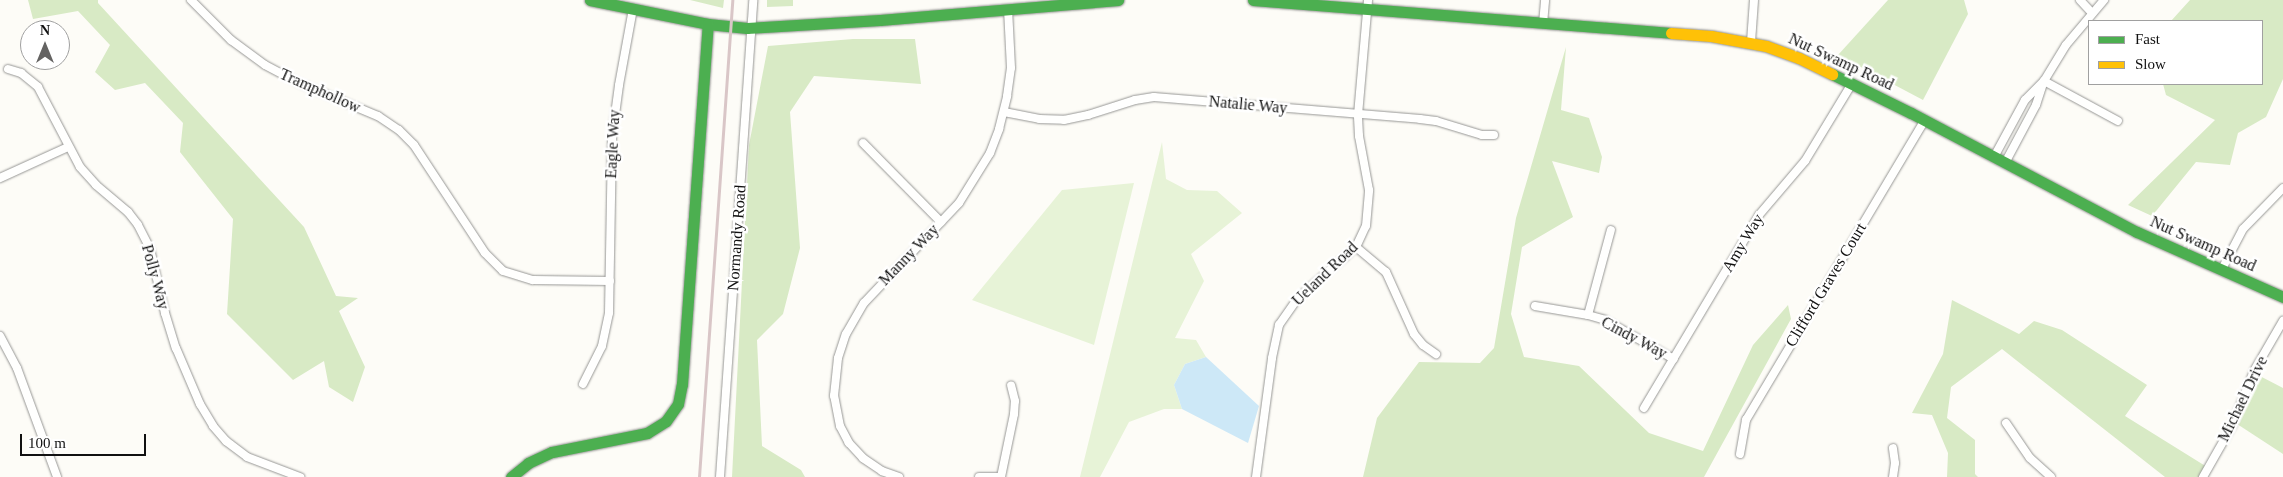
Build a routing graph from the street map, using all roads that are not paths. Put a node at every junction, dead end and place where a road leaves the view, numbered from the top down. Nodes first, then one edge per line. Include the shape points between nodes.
1 (191, 0) edge
2 (590, 0) edge
3 (754, 0) edge
4 (1118, 0) edge
5 (1253, 0) edge
6 (1545, 0) edge
7 (1754, 0) edge
8 (2080, 0) edge
9 (2104, 0) edge
10 (1008, 5) edge
11 (1367, 5) edge
12 (634, 9) junction
13 (2092, 12) junction
14 (708, 24) junction
15 (1543, 24) junction
16 (751, 28) junction
17 (1751, 42) junction
18 (8, 69) dead end
19 (2044, 81) junction
20 (1851, 85) junction
21 (1004, 112) junction
22 (1358, 115) junction
23 (1924, 121) junction
24 (2118, 121) dead end
25 (1494, 135) dead end
26 (863, 143) dead end
27 (68, 147) junction
28 (1994, 157) junction
29 (2005, 163) junction
30 (0, 178) edge
31 (2283, 188) edge
32 (941, 222) junction
33 (1611, 230) dead end
34 (1356, 247) junction
35 (2222, 269) junction
36 (610, 281) junction
37 (2283, 297) edge
38 (1535, 306) dead end
39 (1588, 315) junction
40 (2283, 321) edge
41 (0, 336) edge
42 (1436, 354) dead end
43 (1674, 359) junction
44 (583, 384) dead end
45 (1011, 385) dead end
46 (1644, 408) dead end
47 (2006, 423) dead end
48 (1893, 448) dead end
49 (1740, 454) dead end
50 (57, 477) edge
51 (300, 477) edge
52 (511, 477) edge
53 (720, 477) edge
54 (899, 477) edge
55 (979, 477) edge
56 (1001, 477) edge
57 (1256, 477) edge
58 (1893, 477) edge
59 (2051, 477) edge
60 (2203, 477) edge

1 - 36 street, Tramphollow via 231,40 265,65 378,116 399,130 414,145 485,253 503,271 533,280
2 - 12 main road
3 - 16 street, Normandy Road
4 - 10 main road
5 - 11 main road, Nut Swamp Road
6 - 15 street
7 - 17 street
8 - 13 street
9 - 13 street
10 - 16 main road
10 - 21 street, Manny Way via 1011,68
11 - 15 main road, Nut Swamp Road
11 - 22 street, Ueland Road
12 - 14 main road
12 - 36 street, Eagle Way via 618,85 612,138
13 - 19 street
14 - 16 main road
14 - 52 main road via 678,404 666,422 647,434 552,452 528,463
15 - 17 main road, Nut Swamp Road via 1711,36
16 - 53 street, Normandy Road
17 - 20 main road, Nut Swamp Road via 1799,58
18 - 27 street, Polly Way via 21,73 38,87
19 - 24 street
19 - 28 street via 2025,100
19 - 29 street via 2036,105
20 - 23 main road, Nut Swamp Road
20 - 43 street, Amy Way via 1804,161 1759,215
21 - 22 street, Natalie Way via 1064,120 1154,97
21 - 32 street, Manny Way via 990,153 959,203
22 - 25 street, Natalie Way via 1436,121
22 - 34 street, Ueland Road via 1370,199 1366,226
23 - 28 main road, Nut Swamp Road
23 - 49 street, Clifford Graves Court via 1746,420
26 - 32 street
27 - 30 street
27 - 51 street, Polly Way via 88,176 128,212 146,238 176,348 213,426 246,457
28 - 29 main road, Nut Swamp Road
29 - 35 main road, Nut Swamp Road via 2137,232
31 - 35 street via 2243,229
32 - 54 street, Manny Way via 864,303 846,334 835,377 835,407 844,435 863,458 882,471
33 - 39 street
34 - 42 street via 1386,272 1414,334
34 - 57 street, Ueland Road via 1297,299 1279,326
35 - 37 main road, Nut Swamp Road
36 - 44 street, Eagle Way via 605,337
38 - 39 street, Cindy Way
39 - 43 street, Cindy Way via 1612,324
40 - 60 street, Michael Drive via 2254,371 2232,426
41 - 50 street via 17,368
43 - 46 street, Amy Way
45 - 56 street via 1014,414
47 - 59 street via 2030,458
48 - 58 street
55 - 56 street

